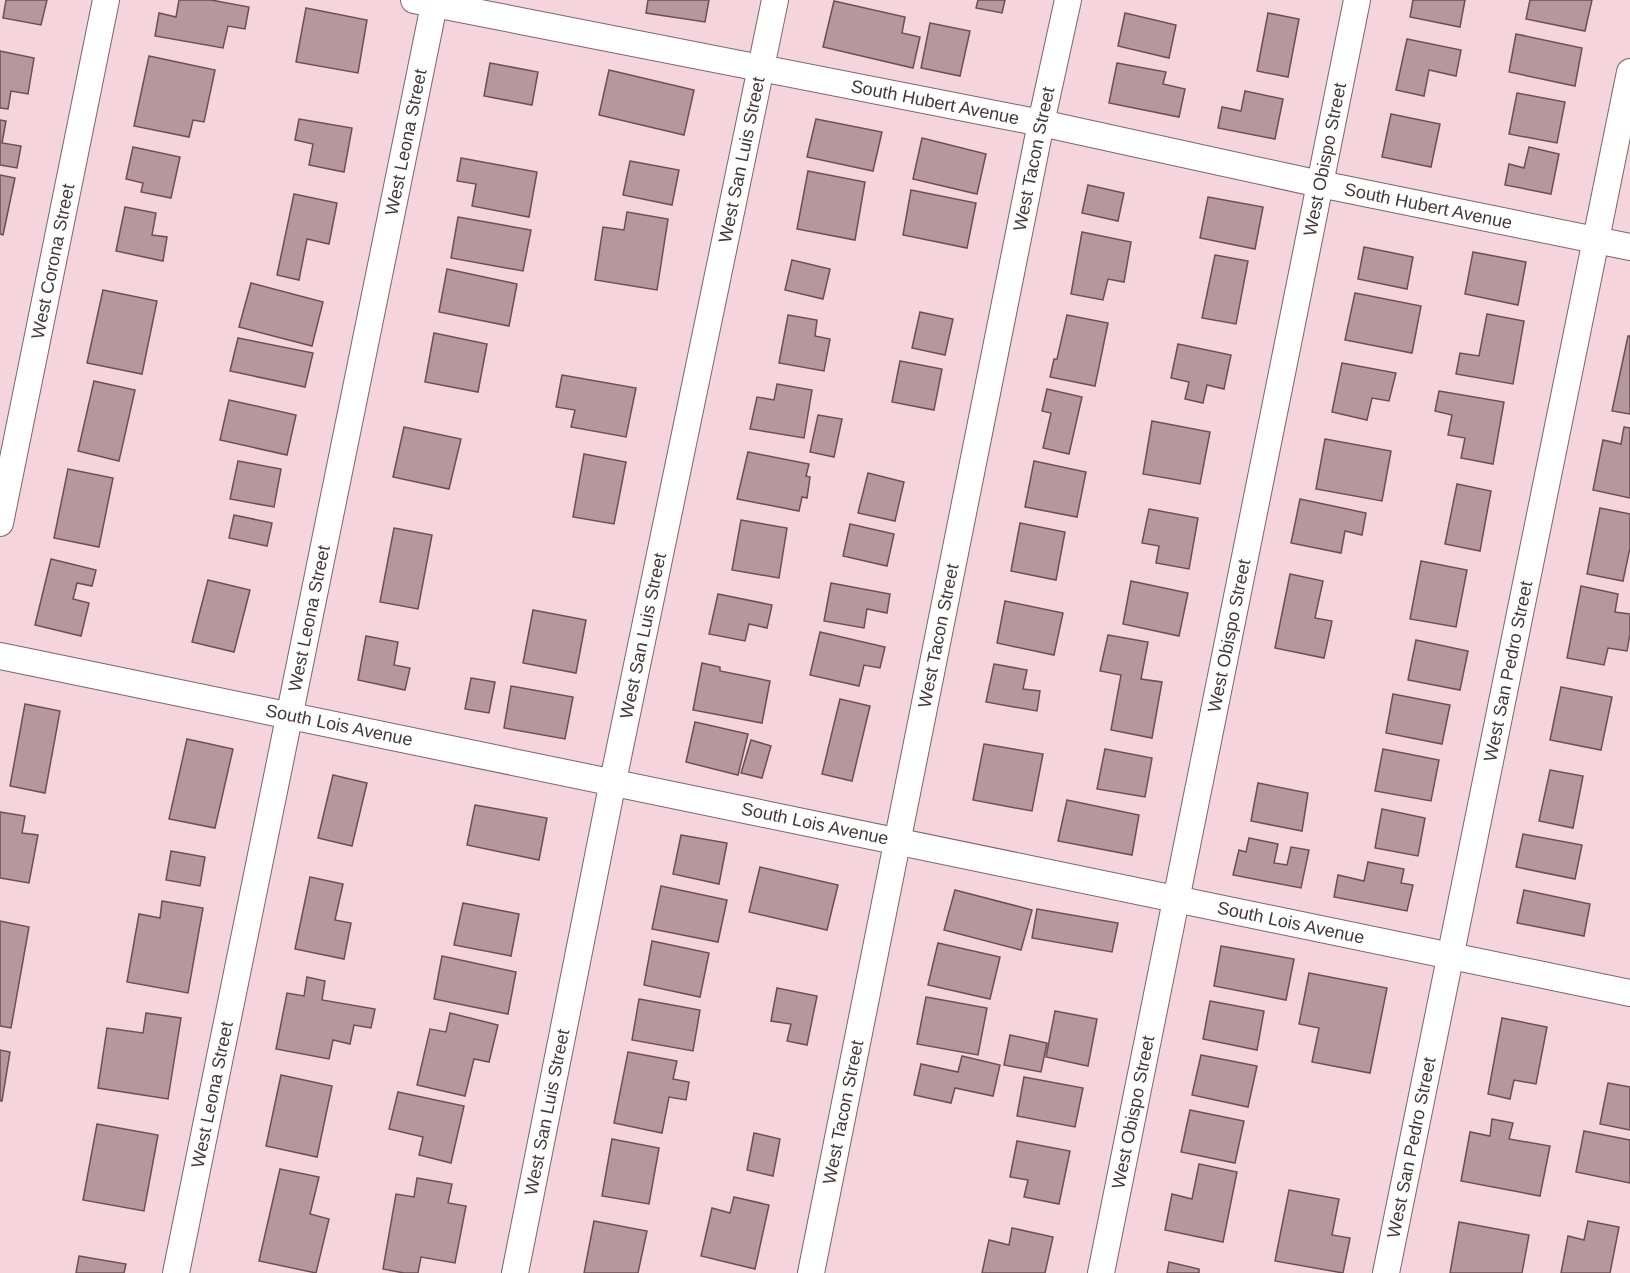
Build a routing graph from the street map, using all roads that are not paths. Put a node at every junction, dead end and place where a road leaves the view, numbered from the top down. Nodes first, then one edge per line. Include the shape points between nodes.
1 (106, 0) edge
2 (775, 0) edge
3 (1068, 0) edge
4 (1358, 0) edge
5 (428, 1) edge
6 (761, 67) junction
7 (1630, 72) edge
8 (1041, 123) junction
9 (1320, 184) junction
10 (1596, 240) junction
11 (1630, 247) edge
12 (0, 523) edge
13 (0, 656) edge
14 (290, 715) junction
15 (613, 781) junction
16 (898, 842) junction
17 (1176, 900) junction
18 (1450, 956) junction
19 (1630, 993) edge
20 (176, 1273) edge
21 (515, 1273) edge
22 (811, 1273) edge
23 (1101, 1273) edge
24 (1386, 1273) edge

1 - 12 street, West Corona Street
2 - 6 street, West San Luis Street
3 - 8 street, West Tacon Street
4 - 9 street, West Obispo Street
5 - 6 street, South Hubert Avenue
5 - 14 street, West Leona Street
6 - 8 street, South Hubert Avenue
6 - 15 street, West San Luis Street
7 - 10 street, West San Pedro Street
8 - 9 street, South Hubert Avenue
8 - 16 street, West Tacon Street
9 - 10 street, South Hubert Avenue
9 - 17 street, West Obispo Street
10 - 11 street, South Hubert Avenue
10 - 18 street, West San Pedro Street
13 - 14 street, South Lois Avenue
14 - 15 street, South Lois Avenue
14 - 20 street, West Leona Street
15 - 16 street, South Lois Avenue
15 - 21 street, West San Luis Street
16 - 17 street, South Lois Avenue
16 - 22 street, West Tacon Street
17 - 18 street, South Lois Avenue
17 - 23 street, West Obispo Street
18 - 19 street, South Lois Avenue
18 - 24 street, West San Pedro Street

